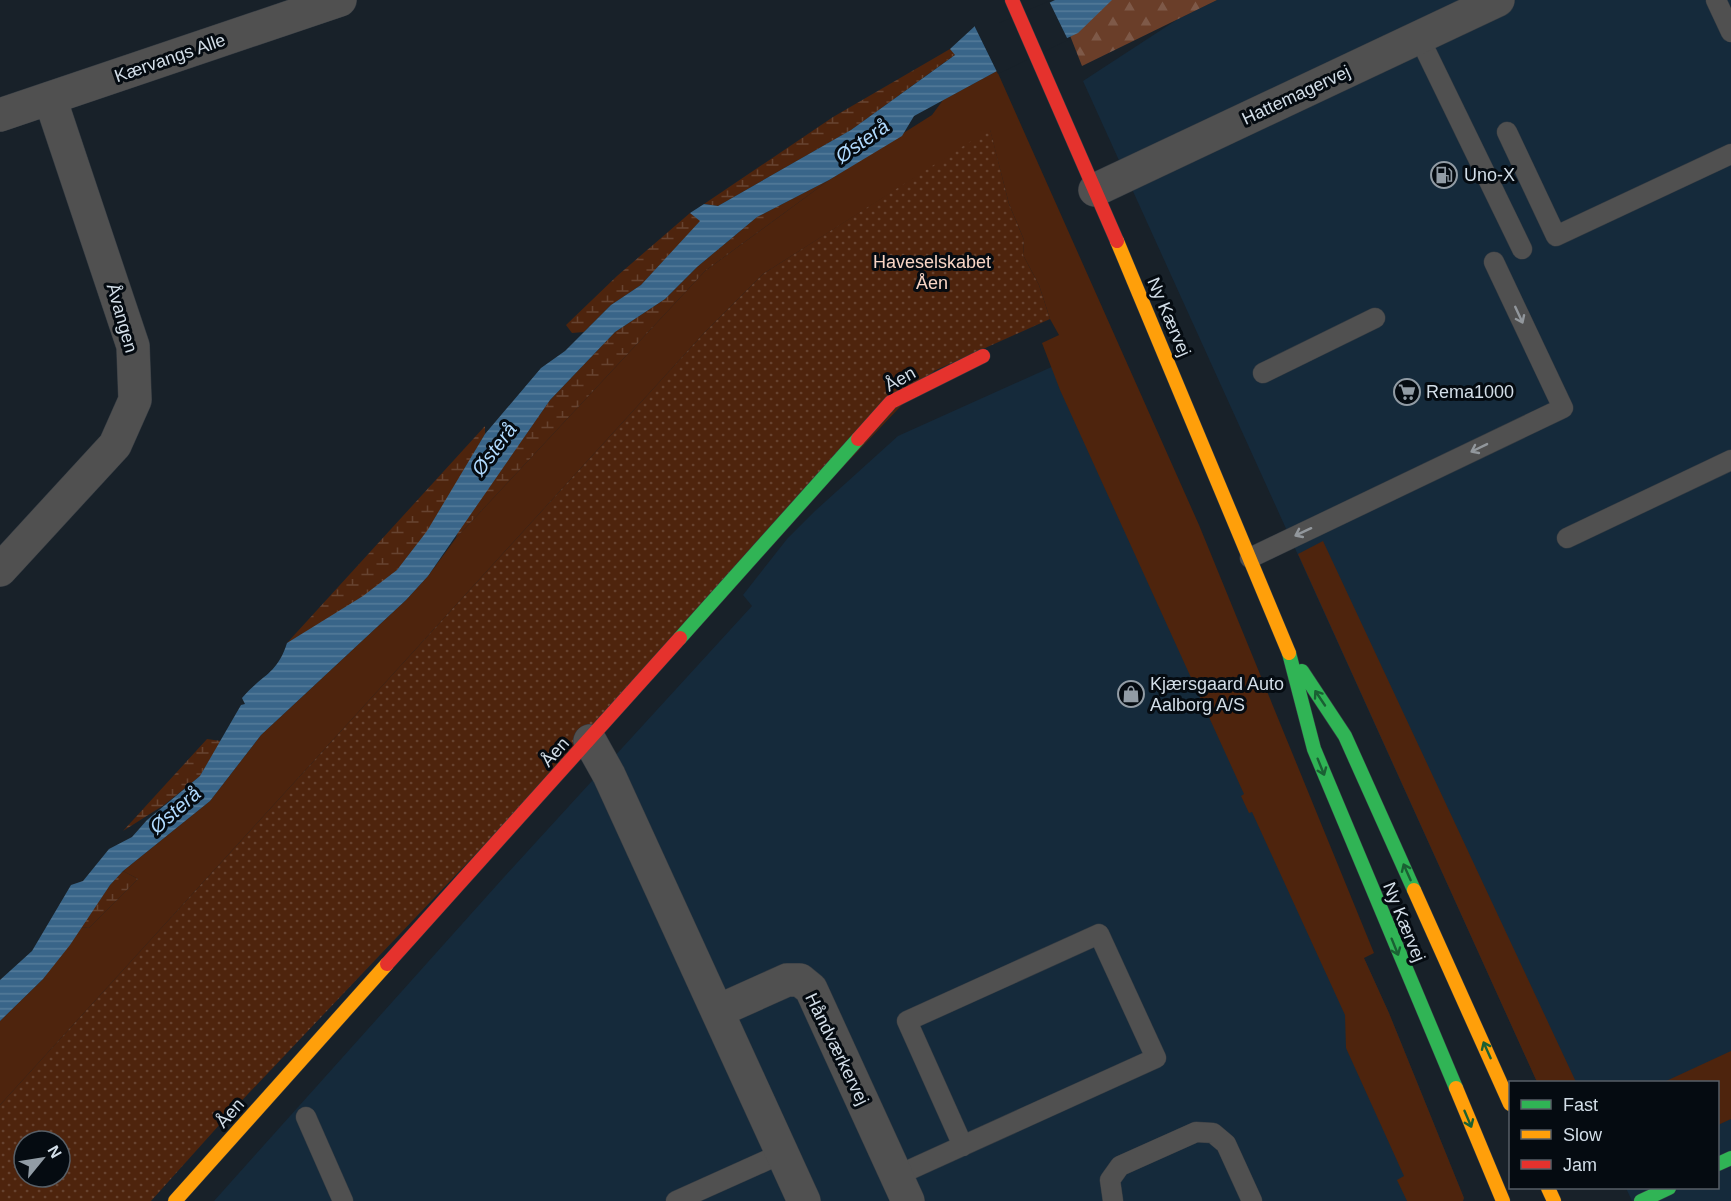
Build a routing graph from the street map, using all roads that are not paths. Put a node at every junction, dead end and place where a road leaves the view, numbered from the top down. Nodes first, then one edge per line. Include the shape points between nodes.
1 (340, 0) edge
2 (1012, 0) edge
3 (1498, 0) edge
4 (1716, 0) edge
5 (1731, 32) edge
6 (1419, 37) junction
7 (50, 98) junction
8 (0, 115) edge
9 (1507, 132) dead end
10 (1731, 153) edge
11 (1095, 190) junction
12 (1522, 249) dead end
13 (1494, 262) dead end
14 (1375, 318) dead end
15 (983, 356) dead end
16 (1263, 373) dead end
17 (1731, 460) edge
18 (1567, 538) dead end
19 (1250, 558) junction
20 (0, 570) edge
21 (1288, 650) junction
22 (590, 741) junction
23 (718, 1011) junction
24 (1509, 1102) edge
25 (306, 1117) dead end
26 (963, 1146) junction
27 (783, 1153) junction
28 (902, 1189) edge
29 (1667, 1189) edge
30 (175, 1201) edge
31 (343, 1201) edge
32 (676, 1201) edge
33 (804, 1201) edge
34 (1113, 1201) edge
35 (1252, 1201) edge
36 (1503, 1201) edge
37 (1641, 1201) edge

1 - 7 street, Kærvangs Alle
2 - 11 street, Ny Kærvej
3 - 6 street, Hattemagervej
4 - 5 lane
6 - 11 street, Hattemagervej
6 - 12 lane
7 - 8 street, Kærvangs Alle
7 - 20 street, Åvangen via 133,346 135,400 115,445
9 - 10 lane via 1556,236
11 - 19 street, Ny Kærvej
13 -> 19 lane via 1563,408
14 - 16 lane
15 - 22 street, Åen via 891,402
17 - 18 lane
19 - 21 street, Ny Kærvej
24 -> 21 street, Ny Kærvej via 1345,736
21 -> 36 street, Ny Kærvej via 1314,749
22 - 23 street
22 - 30 street, Åen
23 - 27 street
23 - 28 street, Håndværkervej via 788,980 800,980 811,989
25 - 31 lane
26 - 26 lane via 1156,1058 1100,934 907,1021
26 - 28 lane
27 - 32 lane
27 - 33 street
29 - 37 street
34 - 35 lane via 1110,1180 1120,1166 1196,1132 1213,1133 1226,1144

